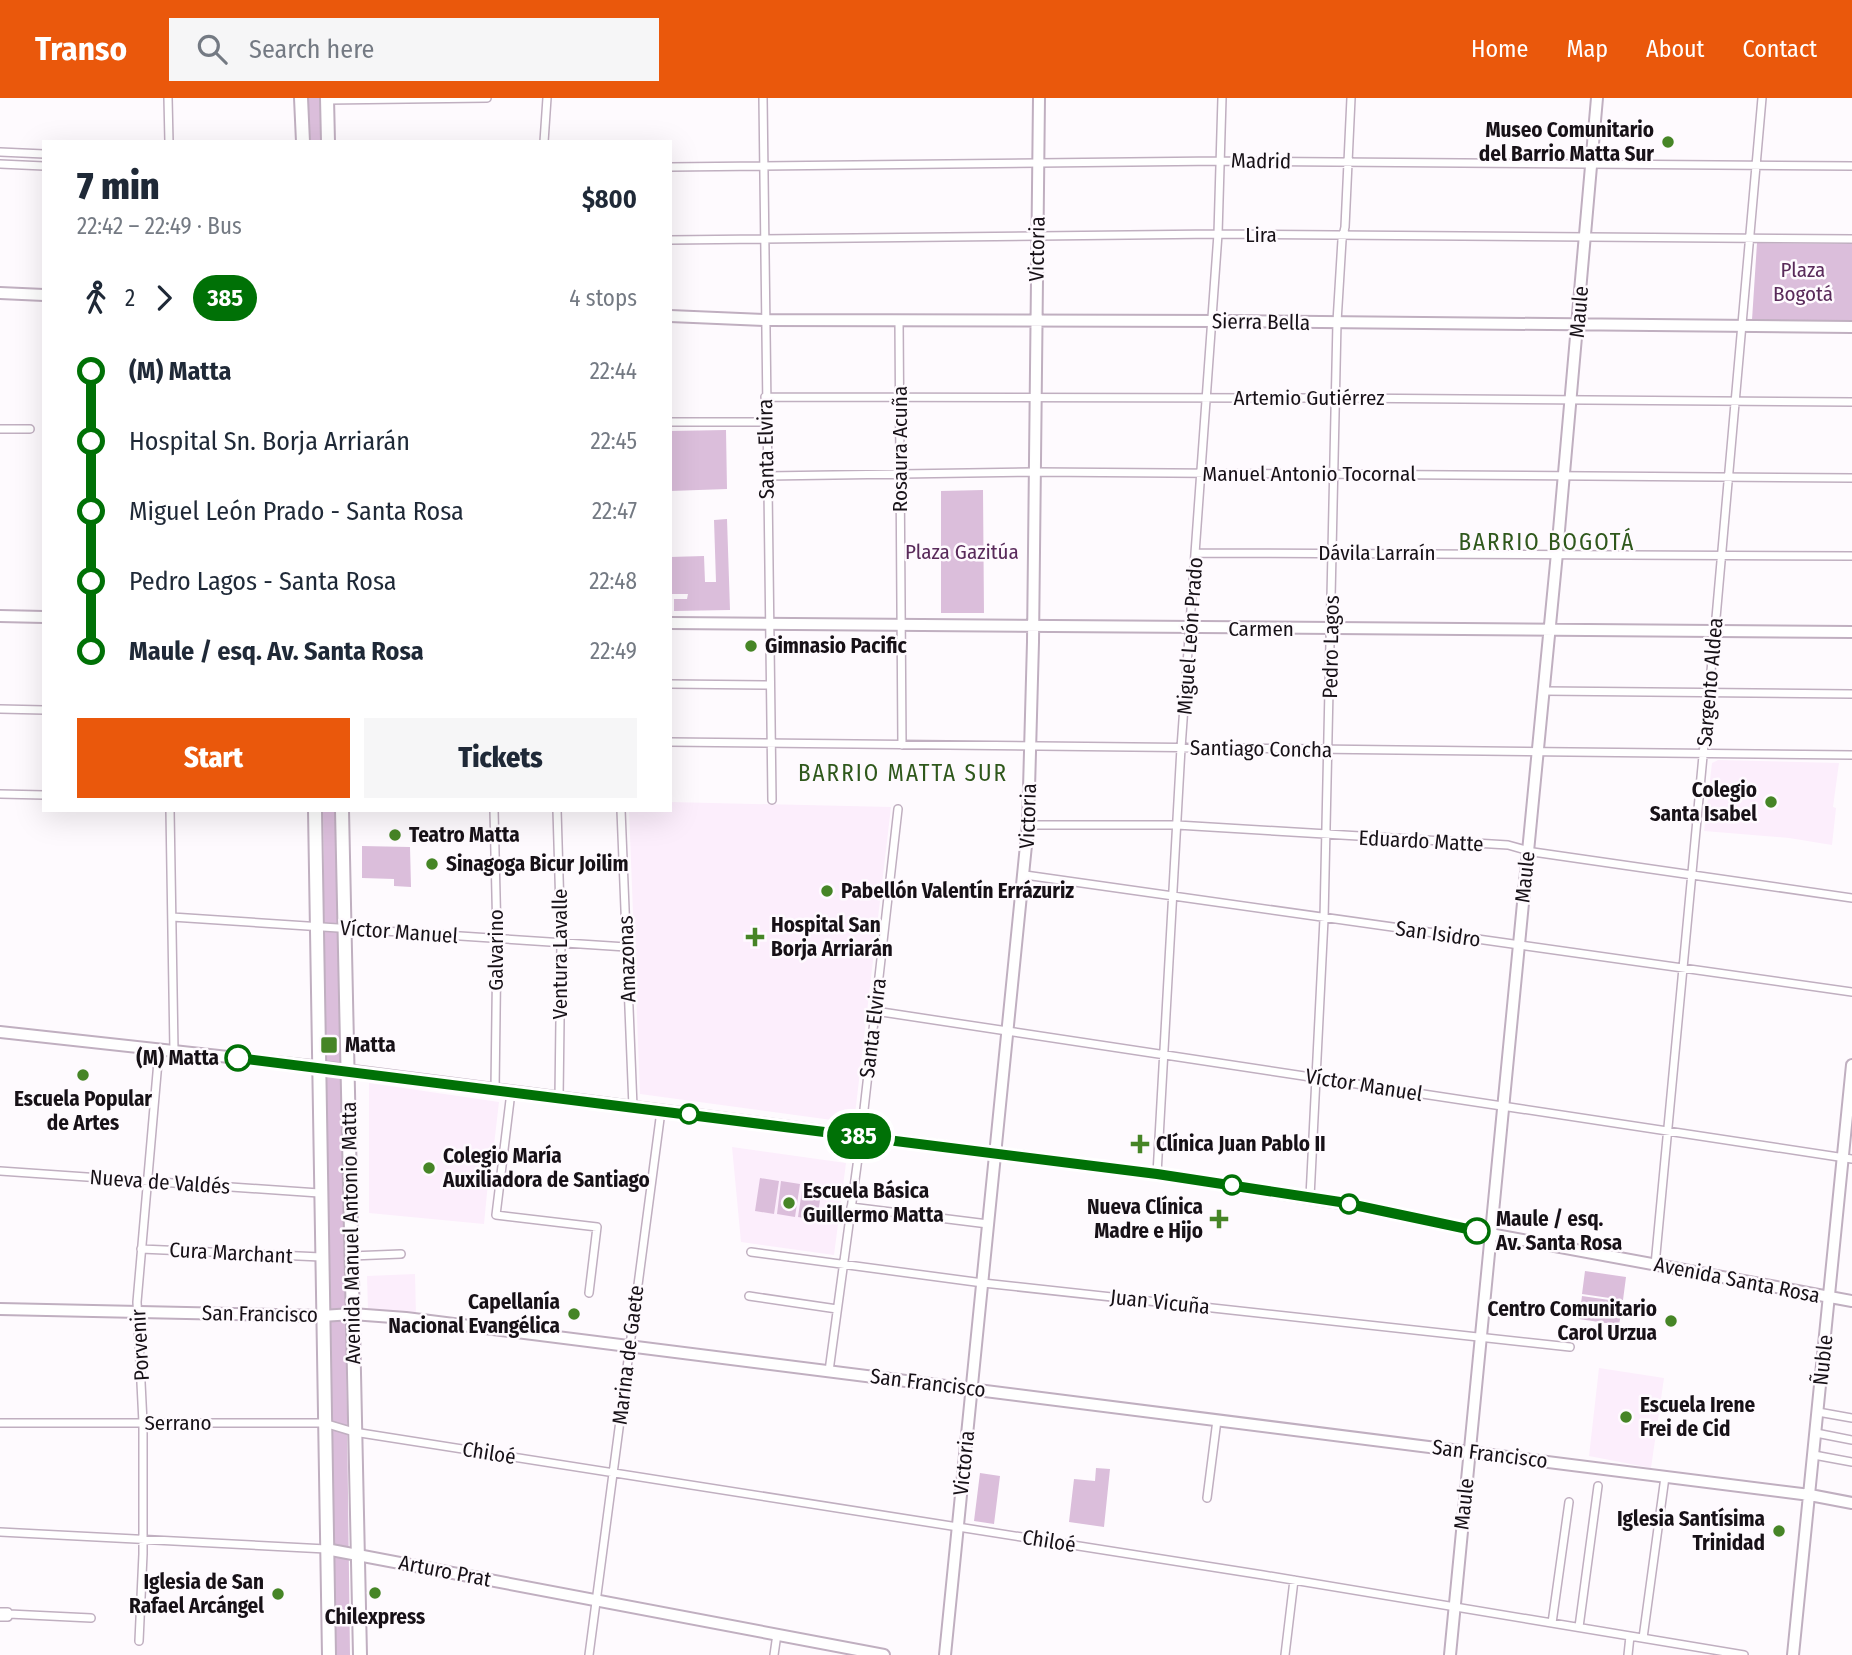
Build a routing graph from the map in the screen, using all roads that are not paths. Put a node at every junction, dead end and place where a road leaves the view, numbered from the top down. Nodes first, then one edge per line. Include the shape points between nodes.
1 (168, 98) edge
2 (301, 98) edge
3 (487, 98) edge
4 (547, 98) edge
5 (763, 98) edge
6 (1039, 98) edge
7 (1222, 98) edge
8 (1351, 98) edge
9 (1597, 98) edge
10 (1762, 98) edge
11 (327, 99) edge
12 (169, 140) edge
13 (303, 140) edge
14 (328, 140) edge
15 (544, 140) edge
16 (0, 152) edge
17 (42, 154) edge
18 (1221, 161) junction
19 (1038, 162) junction
20 (1348, 163) junction
21 (0, 164) edge
22 (1591, 164) junction
23 (1756, 165) junction
24 (42, 166) edge
25 (763, 166) junction
26 (1852, 166) edge
27 (672, 167) edge
28 (1218, 234) junction
29 (1343, 235) junction
30 (1037, 236) junction
31 (1586, 237) junction
32 (1749, 238) junction
33 (764, 239) junction
34 (1852, 239) edge
35 (672, 240) edge
36 (0, 293) edge
37 (42, 295) edge
38 (672, 316) edge
39 (764, 320) junction
40 (899, 321) junction
41 (1212, 321) junction
42 (1036, 322) junction
43 (1337, 322) junction
44 (1578, 324) junction
45 (1742, 326) junction
46 (1852, 327) edge
47 (765, 397) junction
48 (899, 397) junction
49 (1035, 397) junction
50 (1207, 397) junction
51 (1336, 398) junction
52 (1571, 400) junction
53 (1735, 401) junction
54 (1852, 402) edge
55 (672, 422) edge
56 (766, 422) junction
57 (0, 429) edge
58 (30, 429) dead end
59 (1035, 472) junction
60 (1202, 473) junction
61 (900, 474) junction
62 (1334, 474) junction
63 (766, 476) junction
64 (1564, 476) junction
65 (1728, 478) junction
66 (1852, 478) edge
67 (1196, 553) junction
68 (1333, 553) junction
69 (1557, 554) junction
70 (1722, 556) junction
71 (1852, 556) edge
72 (0, 617) edge
73 (42, 617) edge
74 (672, 623) edge
75 (769, 623) junction
76 (901, 625) junction
77 (1033, 626) junction
78 (1191, 628) junction
79 (1331, 629) junction
80 (1550, 630) junction
81 (1715, 631) junction
82 (1852, 632) edge
83 (672, 684) edge
84 (770, 685) junction
85 (1544, 691) junction
86 (1709, 693) junction
87 (1852, 694) edge
88 (0, 709) edge
89 (42, 709) edge
90 (672, 742) edge
91 (771, 742) junction
92 (902, 745) junction
93 (1031, 746) junction
94 (1181, 748) junction
95 (1328, 750) junction
96 (1537, 752) junction
97 (1704, 753) junction
98 (1852, 755) edge
99 (0, 794) edge
100 (42, 794) edge
101 (772, 800) dead end
102 (898, 809) dead end
103 (170, 812) edge
104 (315, 812) edge
105 (342, 812) edge
106 (494, 812) edge
107 (557, 812) edge
108 (621, 812) edge
109 (1028, 825) junction
110 (1177, 825) junction
111 (1326, 836) junction
112 (1527, 850) junction
113 (1692, 874) junction
114 (1025, 875) junction
115 (1174, 897) junction
116 (1852, 898) edge
117 (172, 917) junction
118 (1324, 919) junction
119 (317, 927) junction
120 (344, 929) junction
121 (497, 938) junction
122 (561, 943) junction
123 (1518, 945) junction
124 (626, 947) junction
125 (1684, 968) junction
126 (1852, 992) edge
127 (875, 1011) junction
128 (1009, 1031) junction
129 (0, 1032) edge
130 (159, 1049) junction
131 (174, 1051) junction
132 (1164, 1055) junction
133 (1852, 1065) edge
134 (319, 1067) junction
135 (348, 1071) junction
136 (1316, 1078) junction
137 (495, 1090) junction
138 (511, 1092) junction
139 (559, 1098) junction
140 (1503, 1106) junction
141 (633, 1107) junction
142 (661, 1111) junction
143 (1668, 1131) junction
144 (861, 1136) junction
145 (996, 1153) junction
146 (1847, 1158) edge
147 (0, 1171) edge
148 (1157, 1174) junction
149 (148, 1181) junction
150 (320, 1193) junction
151 (1310, 1197) junction
152 (851, 1207) junction
153 (988, 1224) junction
154 (1490, 1234) junction
155 (142, 1249) junction
156 (751, 1252) dead end
157 (401, 1254) dead end
158 (351, 1256) junction
159 (321, 1257) junction
160 (844, 1264) junction
161 (1655, 1265) junction
162 (982, 1283) junction
163 (589, 1293) dead end
164 (749, 1296) dead end
165 (1829, 1298) junction
166 (1852, 1301) edge
167 (0, 1308) edge
168 (837, 1309) junction
169 (137, 1312) junction
170 (352, 1314) junction
171 (322, 1316) junction
172 (1480, 1337) junction
173 (630, 1346) junction
174 (1570, 1347) dead end
175 (829, 1371) junction
176 (971, 1389) junction
177 (1818, 1412) junction
178 (1852, 1418) edge
179 (1217, 1420) junction
180 (0, 1423) edge
181 (143, 1423) junction
182 (324, 1423) junction
183 (354, 1432) junction
184 (1816, 1433) junction
185 (1852, 1440) edge
186 (1469, 1452) junction
187 (1814, 1455) junction
188 (1852, 1462) edge
189 (613, 1473) junction
190 (1665, 1477) junction
191 (1599, 1478) junction
192 (1810, 1495) junction
193 (1207, 1497) dead end
194 (1569, 1502) dead end
195 (1852, 1503) edge
196 (958, 1527) junction
197 (0, 1532) edge
198 (142, 1539) junction
199 (326, 1549) junction
200 (356, 1554) junction
201 (1294, 1580) junction
202 (597, 1600) junction
203 (1455, 1606) junction
204 (0, 1614) edge
205 (91, 1618) dead end
206 (1552, 1623) junction
207 (1579, 1627) junction
208 (777, 1634) junction
209 (1630, 1636) junction
210 (1643, 1638) junction
211 (139, 1641) dead end
212 (329, 1655) edge
213 (360, 1655) edge
214 (589, 1655) edge
215 (774, 1655) edge
216 (884, 1655) edge
217 (945, 1655) edge
218 (1286, 1655) edge
219 (1450, 1655) edge
220 (1628, 1655) edge
221 (1744, 1655) edge
222 (1793, 1655) edge

1 - 12 street
2 - 13 main road
3 - 11 street
4 - 15 street
5 - 25 street, Santa Elvira
6 - 19 main road, Victoria
7 - 18 street, Miguel León Prado
8 - 20 street, Pedro Lagos
9 - 22 main road, Maule
10 - 23 street, Sargento Aldea
11 - 14 main road
16 - 17 street
18 - 19 street, Madrid
18 - 20 street, Madrid
18 - 28 street, Miguel León Prado
19 - 25 street, Madrid
19 - 30 main road, Victoria
20 - 22 street, Madrid
20 - 29 street, Pedro Lagos
21 - 24 street
22 - 23 street, Madrid
22 - 31 main road, Maule
23 - 26 street, Madrid
23 - 32 street, Sargento Aldea
25 - 27 street, Madrid
25 - 33 street, Santa Elvira
28 - 29 street, Lira
28 - 30 street, Lira
28 - 41 street, Miguel León Prado
29 - 31 street, Lira
29 - 43 street, Pedro Lagos
30 - 33 street, Lira
30 - 42 main road, Victoria
31 - 32 street, Lira
31 - 44 main road, Maule
32 - 34 street, Lira
32 - 45 street, Sargento Aldea
33 - 35 street, Lira
33 - 39 street, Santa Elvira
36 - 37 main road
38 - 39 main road, Sierra Bella
39 - 40 main road, Sierra Bella
39 - 47 street, Santa Elvira
40 - 42 main road, Sierra Bella
40 - 48 street, Rosaura Acuña
41 - 42 main road, Sierra Bella
41 - 43 main road, Sierra Bella
41 - 50 street, Miguel León Prado
42 - 49 main road, Victoria
43 - 44 main road, Sierra Bella
43 - 51 street, Pedro Lagos
44 - 45 main road, Sierra Bella
44 - 52 main road, Maule
45 - 46 main road, Sierra Bella
45 - 53 street, Sargento Aldea
47 - 48 street, Artemio Gutiérrez
47 - 56 street, Santa Elvira
48 - 49 street, Artemio Gutiérrez
48 - 61 street, Rosaura Acuña
49 - 50 street, Artemio Gutiérrez
49 - 59 main road, Victoria
50 - 51 street, Artemio Gutiérrez
50 - 60 street, Miguel León Prado
51 - 52 street, Artemio Gutiérrez
51 - 62 street, Pedro Lagos
52 - 53 street, Artemio Gutiérrez
52 - 64 main road, Maule
53 - 54 street, Artemio Gutiérrez
53 - 65 street, Sargento Aldea
55 - 56 street
56 - 63 street, Santa Elvira
57 - 58 street
59 - 60 street, Manuel Antonio Tocornal
59 - 61 street, Manuel Antonio Tocornal
59 - 77 main road, Victoria
60 - 62 street, Manuel Antonio Tocornal
60 - 67 street, Miguel León Prado
61 - 63 street, Manuel Antonio Tocornal
61 - 76 street, Rosaura Acuña
62 - 64 street, Manuel Antonio Tocornal
62 - 68 street, Pedro Lagos
63 - 75 street, Santa Elvira
64 - 65 street, Manuel Antonio Tocornal
64 - 69 main road, Maule
65 - 66 street, Manuel Antonio Tocornal
65 - 70 street, Sargento Aldea
67 - 68 street, Dávila Larraín
67 - 78 street, Miguel León Prado
68 - 69 street, Dávila Larraín
68 - 79 street, Pedro Lagos
69 - 70 street, Dávila Larraín
69 - 80 main road, Maule
70 - 71 street, Dávila Larraín
70 - 81 street, Sargento Aldea
72 - 73 main road
74 - 75 main road, Carmen
75 - 76 main road, Carmen
75 - 84 street, Santa Elvira
76 - 77 main road, Carmen
76 - 92 street, Rosaura Acuña
77 - 78 main road, Carmen
77 - 93 main road, Victoria
78 - 79 main road, Carmen
78 - 94 street, Miguel León Prado
79 - 80 main road, Carmen
79 - 95 street, Pedro Lagos
80 - 81 main road, Carmen
80 - 85 main road, Maule
81 - 82 main road, Carmen
81 - 86 street, Sargento Aldea
83 - 84 street
84 - 91 street, Santa Elvira
85 - 86 street
85 - 96 main road, Maule
86 - 87 street
86 - 97 street, Sargento Aldea
88 - 89 street
90 - 91 street, Santiago Concha
91 - 92 street, Santiago Concha
91 - 101 street, Santa Elvira
92 - 93 street, Santiago Concha
93 - 94 street, Santiago Concha
93 - 109 main road, Victoria
94 - 95 street, Santiago Concha
94 - 110 street, Miguel León Prado
95 - 96 street, Santiago Concha
95 - 111 street, Pedro Lagos
96 - 97 street, Santiago Concha
96 - 112 main road, Maule
97 - 98 street, Santiago Concha
97 - 113 street, Sargento Aldea
99 - 100 street
102 - 127 street, Santa Elvira
103 - 117 street
104 - 119 main road, Avenida Manuel Antonio Matta
105 - 120 main road, Avenida Manuel Antonio Matta
106 - 121 street, Galvarino
107 - 122 street, Ventura Lavalle
108 - 124 street, Amazonas
109 - 110 street, Eduardo Matte
109 - 114 main road, Victoria
110 - 111 street, Eduardo Matte
110 - 115 street, Miguel León Prado
111 - 112 street, Eduardo Matte via 1508,845
111 - 118 street, Pedro Lagos
112 - 113 street, Eduardo Matte
112 - 123 main road, Maule
113 - 116 street, Eduardo Matte
113 - 125 street, Sargento Aldea
114 - 115 street, San Isidro
114 - 128 main road, Victoria via 1009,980
115 - 118 street, San Isidro
115 - 132 street, Miguel León Prado
117 - 119 street, Víctor Manuel
117 - 131 street
118 - 123 street, San Isidro
118 - 136 street, Pedro Lagos
119 - 120 street, Víctor Manuel
119 - 134 main road, Avenida Manuel Antonio Matta
120 - 121 street, Víctor Manuel
120 - 135 main road, Avenida Manuel Antonio Matta
121 - 122 street, Víctor Manuel
121 - 137 street, Galvarino
122 - 124 street, Víctor Manuel
122 - 139 street, Ventura Lavalle
123 - 125 street, San Isidro
123 - 140 main road, Maule
124 - 141 street, Amazonas
125 - 126 street, San Isidro
125 - 143 street, Sargento Aldea
127 - 128 street, Víctor Manuel
127 - 144 street, Santa Elvira
128 - 132 street, Víctor Manuel
128 - 145 main road, Victoria
129 - 130 main road, Avenida Santa Rosa
130 - 131 main road, Avenida Santa Rosa
130 - 149 street, Porvenir
131 - 134 main road, Avenida Santa Rosa
132 - 136 street, Víctor Manuel
132 - 148 street, Miguel León Prado
133 - 146 main road, Ñuble
134 - 135 main road, Avenida Santa Rosa
134 - 150 main road, Avenida Manuel Antonio Matta
135 - 137 main road, Avenida Santa Rosa
135 - 158 main road, Avenida Manuel Antonio Matta
136 - 140 street, Víctor Manuel
136 - 151 street, Pedro Lagos
137 - 138 main road, Avenida Santa Rosa
138 - 139 main road, Avenida Santa Rosa
138 - 163 street via 496,1215 597,1227
139 - 141 main road, Avenida Santa Rosa
140 - 143 street, Víctor Manuel
140 - 154 main road, Maule
141 - 142 main road, Avenida Santa Rosa
142 - 144 main road, Avenida Santa Rosa
142 - 173 street, Marina de Gaete
143 - 146 street, Víctor Manuel
143 - 161 street, Sargento Aldea
144 - 145 main road, Avenida Santa Rosa
144 - 152 street, Santa Elvira
145 - 148 main road, Avenida Santa Rosa
145 - 153 main road, Victoria
146 - 165 main road, Ñuble
147 - 149 street, Nueva de Valdés
148 - 151 main road, Avenida Santa Rosa
149 - 150 street, Nueva de Valdés
149 - 155 street, Porvenir
150 - 159 main road, Avenida Manuel Antonio Matta
151 - 154 main road, Avenida Santa Rosa
152 - 153 street
152 - 160 street, Santa Elvira
153 - 162 main road, Victoria
154 - 161 main road, Avenida Santa Rosa
154 - 172 main road, Maule
155 - 159 street, Cura Marchant
155 - 169 street, Porvenir
156 - 160 street, Juan Vicuña
157 - 158 street
158 - 170 main road, Avenida Manuel Antonio Matta
159 - 171 main road, Avenida Manuel Antonio Matta
160 - 162 street, Juan Vicuña
160 - 168 street, Santa Elvira
161 - 165 main road, Avenida Santa Rosa
162 - 172 street, Juan Vicuña
162 - 176 main road, Victoria
164 - 168 street
165 - 166 main road, Avenida Santa Rosa
165 - 177 main road, Ñuble
167 - 169 main road, San Francisco
168 - 175 street, Santa Elvira
169 - 171 main road, San Francisco
169 - 181 street, Porvenir
170 - 171 main road, San Francisco
170 - 173 main road, San Francisco
170 - 183 main road, Avenida Manuel Antonio Matta
171 - 182 main road, Avenida Manuel Antonio Matta
172 - 174 street, Juan Vicuña
172 - 186 main road, Maule
173 - 175 main road, San Francisco
173 - 189 street, Marina de Gaete
175 - 176 main road, San Francisco
176 - 179 main road, San Francisco
176 - 196 main road, Victoria
177 - 178 street
177 - 184 main road, Ñuble
179 - 186 main road, San Francisco
179 - 193 street
180 - 181 street, Serrano
181 - 182 street, Serrano
181 - 198 street, Porvenir
182 - 183 street, Serrano
182 - 199 main road, Avenida Manuel Antonio Matta
183 - 189 street, Chiloé
183 - 200 main road, Avenida Manuel Antonio Matta
184 - 185 street
184 - 187 main road, Ñuble
186 - 191 main road, San Francisco
186 - 203 main road, Maule
187 - 188 street
187 - 192 main road, Ñuble
189 - 196 street, Chiloé
189 - 202 street, Marina de Gaete
190 - 191 main road, San Francisco
190 - 192 main road, San Francisco
190 - 210 street
191 - 207 street
192 - 195 main road, San Francisco
192 - 222 main road, Ñuble
194 - 206 street
196 - 201 street, Chiloé
196 - 217 main road, Victoria
197 - 198 street, Arturo Prat
198 - 199 street, Arturo Prat
198 - 211 street, Porvenir
199 - 200 main road, Arturo Prat
199 - 212 main road, Avenida Manuel Antonio Matta
200 - 202 main road, Arturo Prat
200 - 213 main road, Avenida Manuel Antonio Matta
201 - 203 street, Chiloé
201 - 218 street
202 - 208 main road, Arturo Prat
202 - 214 street, Marina de Gaete
203 - 206 street, Chiloé
203 - 219 main road, Maule
204 - 205 street
206 - 207 street, Chiloé
207 - 209 street, Chiloé
208 - 215 street
208 - 216 main road, Arturo Prat
209 - 210 street, Chiloé
209 - 220 street
210 - 221 street, Chiloé

